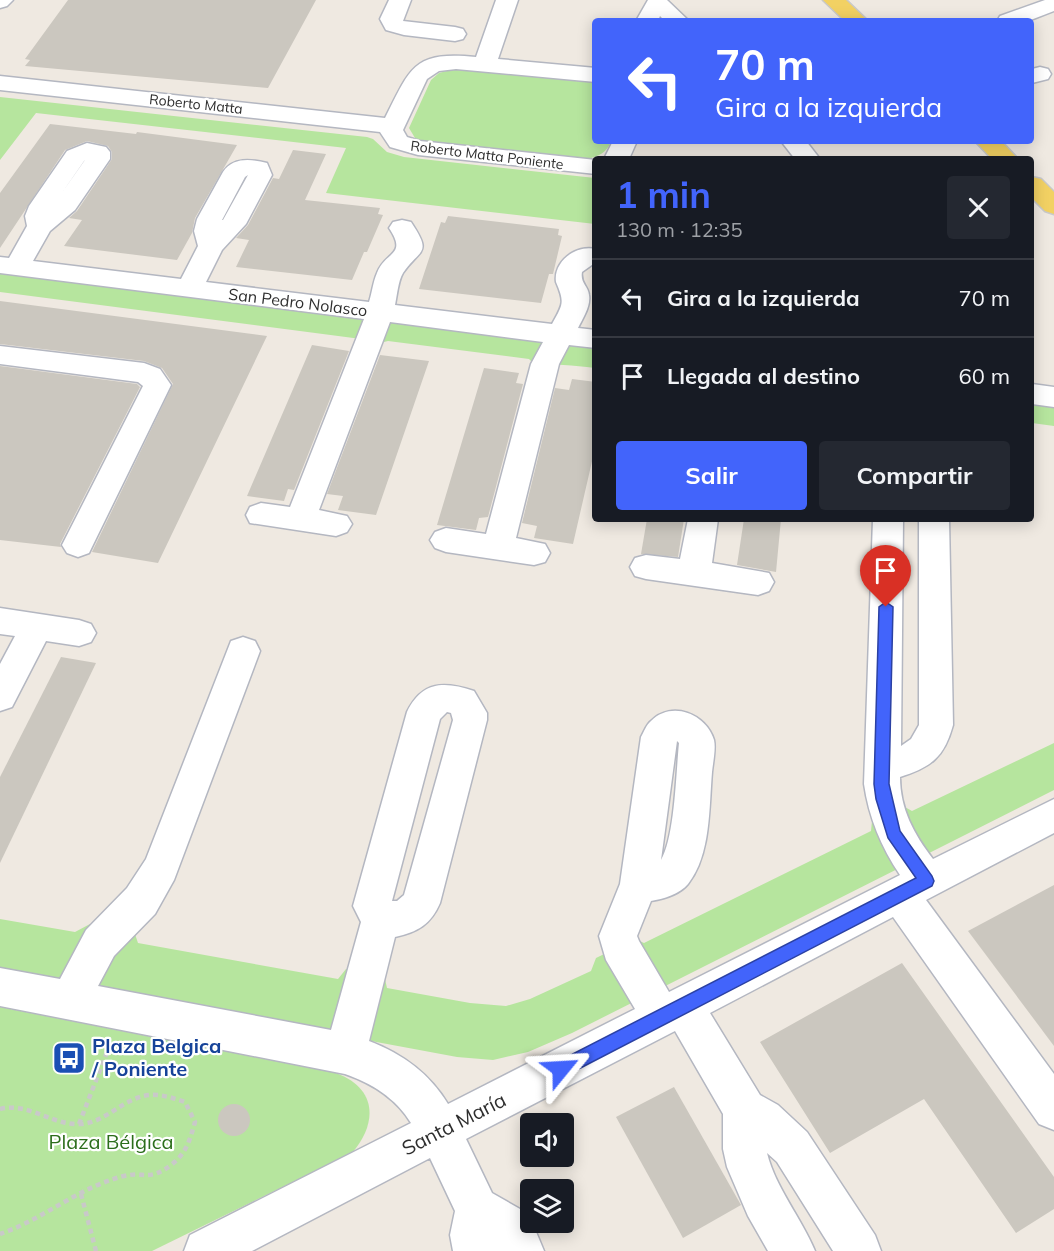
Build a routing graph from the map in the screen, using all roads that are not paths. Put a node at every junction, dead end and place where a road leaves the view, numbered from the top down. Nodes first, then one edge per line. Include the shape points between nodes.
1 (400, 0) edge
2 (507, 0) edge
3 (834, 0) edge
4 (1054, 4) edge
5 (648, 18) edge
6 (675, 18) edge
7 (854, 18) edge
8 (1016, 18) edge
9 (456, 34) dead end
10 (485, 64) junction
11 (592, 75) edge
12 (0, 83) edge
13 (392, 126) junction
14 (796, 144) edge
15 (990, 144) edge
16 (806, 156) edge
17 (1003, 156) edge
18 (592, 167) edge
19 (404, 224) dead end
20 (40, 226) dead end
21 (212, 246) dead end
22 (9, 266) edge
23 (589, 267) edge
24 (189, 288) junction
25 (380, 312) junction
26 (560, 335) junction
27 (592, 339) edge
28 (0, 355) edge
29 (1034, 394) edge
30 (1054, 397) edge
31 (261, 515) dead end
32 (300, 519) junction
33 (702, 522) edge
34 (888, 522) edge
35 (934, 522) edge
36 (336, 524) dead end
37 (446, 540) dead end
38 (78, 545) dead end
39 (498, 548) junction
40 (534, 553) dead end
41 (646, 567) dead end
42 (694, 573) junction
43 (758, 582) dead end
44 (886, 607) junction
45 (935, 615) junction
46 (0, 621) edge
47 (36, 626) junction
48 (79, 633) dead end
49 (243, 651) dead end
50 (0, 698) edge
51 (883, 766) junction
52 (1054, 815) edge
53 (639, 884) dead end
54 (913, 888) junction
55 (381, 918) junction
56 (0, 987) edge
57 (70, 1000) junction
58 (672, 1011) junction
59 (345, 1053) junction
60 (1054, 1109) edge
61 (745, 1110) junction
62 (440, 1131) junction
63 (476, 1230) edge
64 (206, 1251) edge
65 (522, 1251) edge
66 (793, 1251) edge
67 (859, 1251) edge

1 - 9 street via 392,19 394,25
2 - 10 street
3 - 7 main road
4 - 8 street
5 - 6 street via 658,2
10 - 11 street
10 - 13 street via 448,62 421,71
12 - 13 street, Roberto Matta
13 - 18 street, Roberto Matta Poniente via 393,136 411,147
14 - 16 street
15 - 17 main road
19 - 25 street via 410,240 409,252 390,272
20 - 22 street
21 - 24 street
22 - 24 street, San Pedro Nolasco
23 - 26 street
24 - 25 street, San Pedro Nolasco
25 - 26 street, San Pedro Nolasco
25 - 32 street
26 - 27 street, San Pedro Nolasco
26 - 39 street via 545,364
28 - 38 street via 144,373 155,380 156,391
29 - 30 street
31 - 32 street
32 - 36 street
33 - 42 street
34 - 44 street
35 - 45 street
37 - 39 street
39 - 40 street
41 - 42 street
42 - 43 street
44 - 45 street
44 - 51 street
45 - 51 street via 934,735 913,759
46 - 47 street
47 - 48 street
47 - 50 street
49 - 57 street via 161,868 141,901 100,942
51 - 54 street via 884,799
52 - 54 street, Santa María
53 - 58 street via 618,936 620,947
54 - 58 street, Santa María
54 - 60 street
55 - 55 street via 399,919 416,911 421,903 470,720 467,706 455,698 436,700 424,712 372,906
55 - 59 street
56 - 57 street
57 - 59 street
58 - 61 street
58 - 62 street, Santa María
59 - 62 street via 383,1067 403,1082 424,1104
61 - 66 street via 742,1142 746,1164
61 - 67 street via 763,1120 792,1148
62 - 63 street
62 - 64 street, Santa María
63 - 65 street via 499,1218 509,1226

